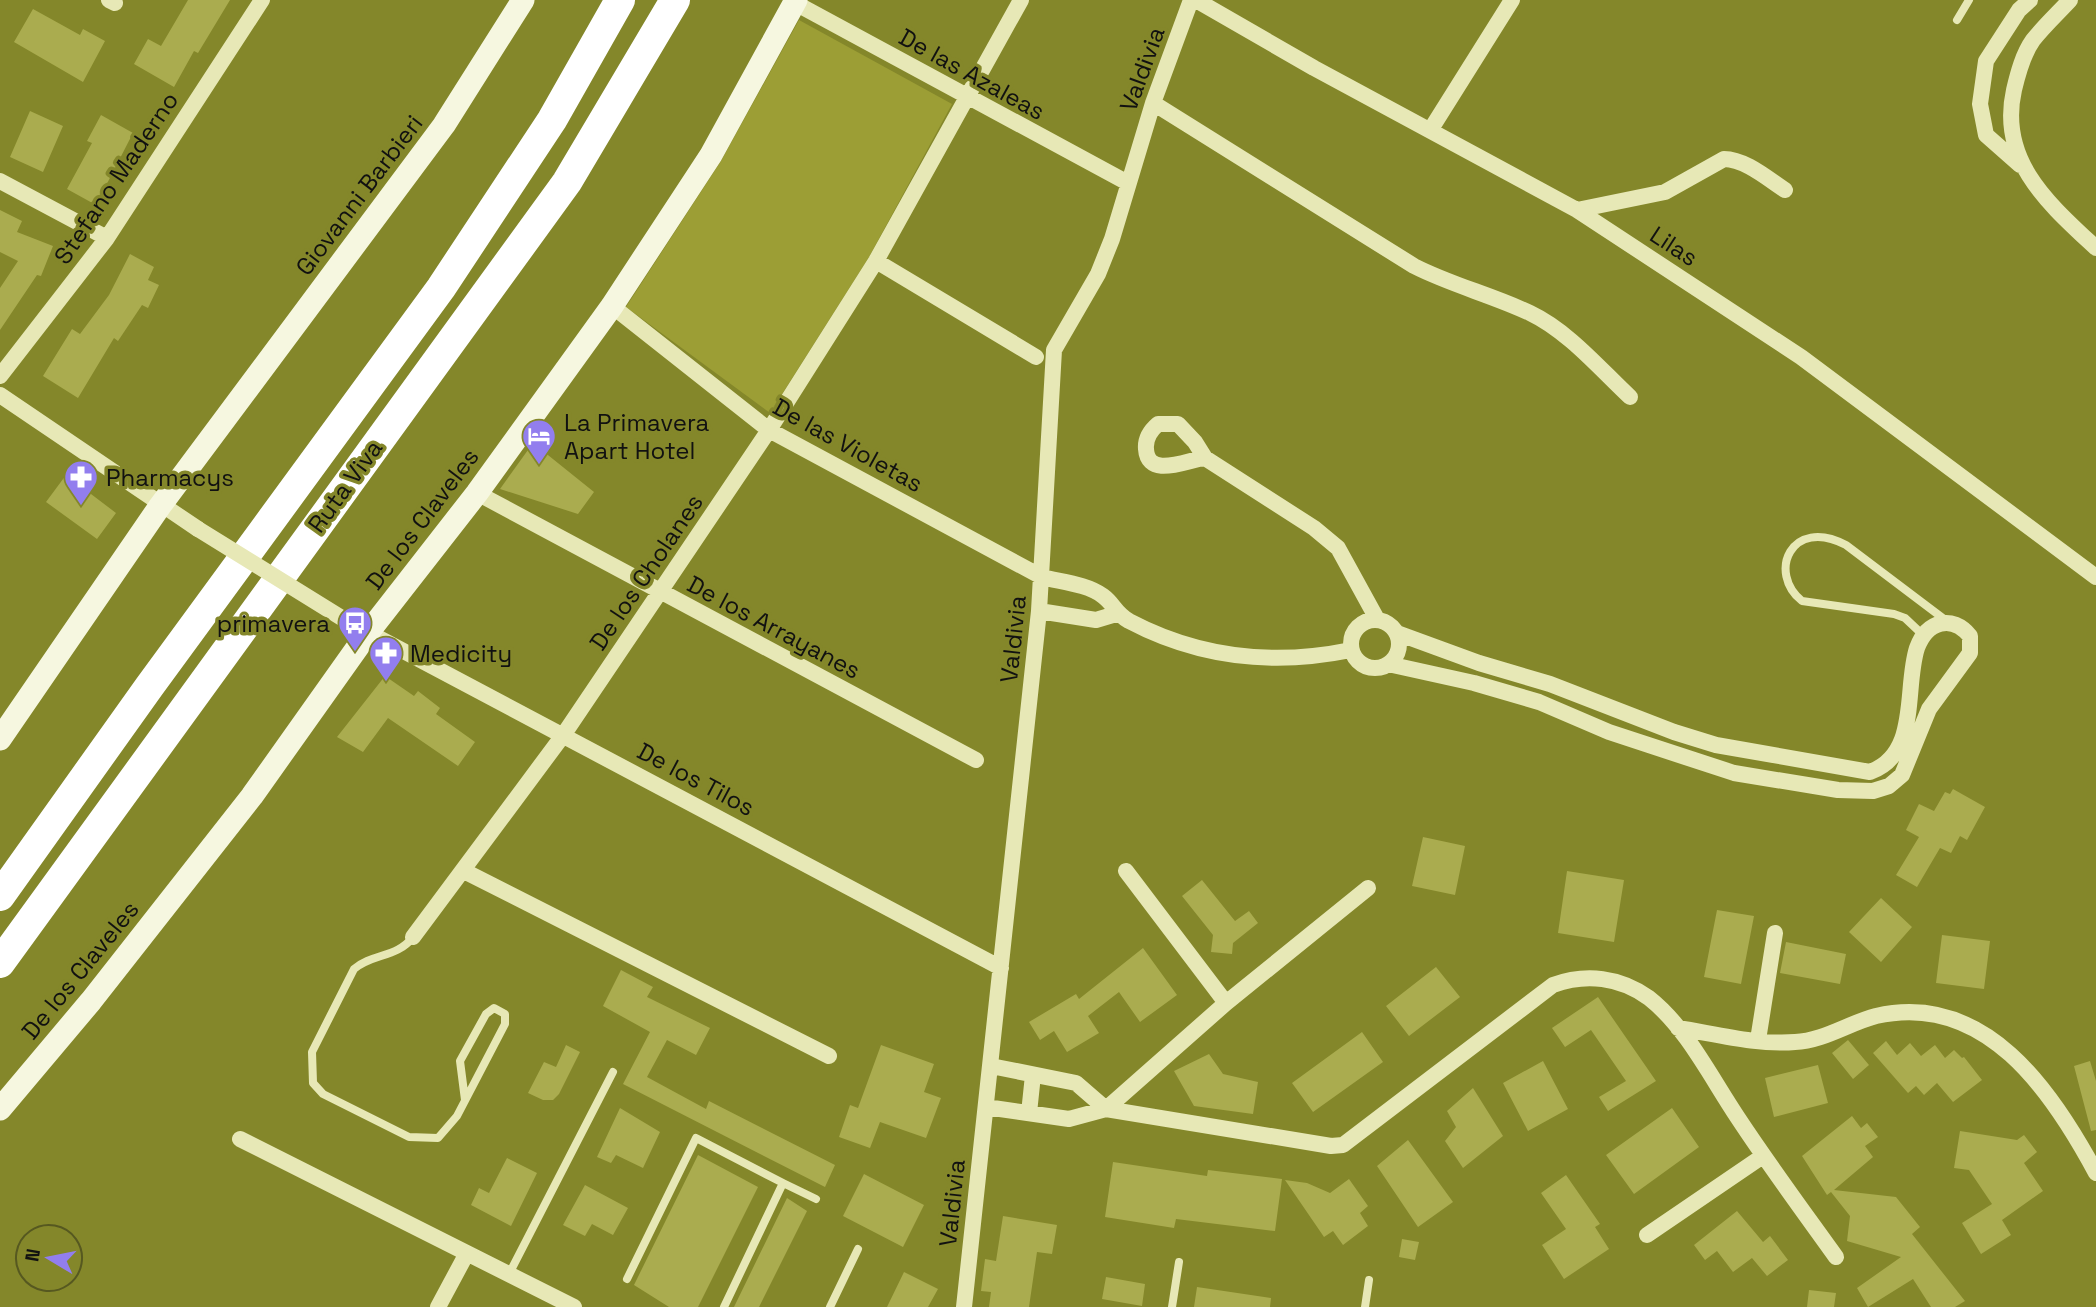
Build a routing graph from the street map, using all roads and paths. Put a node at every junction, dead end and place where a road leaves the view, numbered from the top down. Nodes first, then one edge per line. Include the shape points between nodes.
1 (262, 0) edge
2 (523, 0) edge
3 (620, 0) edge
4 (675, 0) edge
5 (1020, 0) edge
6 (1194, 0) edge
7 (1512, 0) edge
8 (1969, 0) edge
9 (2030, 0) edge
10 (2070, 0) edge
11 (796, 1) edge
12 (1957, 20) dead end
13 (968, 98) junction
14 (1153, 103) junction
15 (1431, 129) junction
16 (2020, 165) junction
17 (0, 181) edge
18 (1128, 183) junction
19 (1785, 190) dead end
20 (1577, 210) junction
21 (107, 237) junction
22 (2096, 248) edge
23 (876, 261) junction
24 (612, 306) junction
25 (1036, 356) dead end
26 (0, 376) edge
27 (0, 395) edge
28 (1630, 397) dead end
29 (769, 430) junction
30 (1205, 458) dead end
31 (477, 493) junction
32 (160, 506) junction
33 (1042, 577) junction
34 (2096, 577) edge
35 (659, 593) junction
36 (1039, 611) junction
37 (1116, 614) junction
38 (1377, 619) junction
39 (1948, 622) junction
40 (1397, 633) junction
41 (367, 634) junction
42 (1923, 635) junction
43 (1351, 650) junction
44 (1388, 664) junction
45 (564, 734) junction
46 (0, 739) edge
47 (976, 760) dead end
48 (464, 871) junction
49 (1126, 872) dead end
50 (1368, 888) dead end
51 (0, 896) edge
52 (1775, 933) dead end
53 (413, 937) joint
54 (0, 963) edge
55 (1001, 968) junction
56 (1226, 1003) junction
57 (1678, 1028) junction
58 (1758, 1040) junction
59 (829, 1056) dead end
60 (991, 1066) junction
61 (613, 1072) dead end
62 (1033, 1075) junction
63 (465, 1100) junction
64 (986, 1107) junction
65 (0, 1109) edge
66 (1105, 1109) junction
67 (1029, 1113) junction
68 (240, 1139) dead end
69 (1763, 1156) junction
70 (2096, 1173) edge
71 (783, 1183) junction
72 (816, 1199) dead end
73 (1647, 1235) dead end
74 (858, 1249) dead end
75 (467, 1253) junction
76 (1836, 1257) dead end
77 (1179, 1262) dead end
78 (509, 1274) junction
79 (627, 1279) dead end
80 (1369, 1280) dead end
81 (438, 1307) edge
82 (574, 1307) edge
83 (724, 1307) edge
84 (830, 1307) edge
85 (964, 1307) edge
86 (1172, 1307) edge
87 (1365, 1307) edge

1 - 21 street, Stefano Maderno
2 - 32 main road, Giovanni Barbieri via 444,125
3 - 51 highway, Ruta Viva via 552,120 441,288
4 - 54 highway, Ruta Viva via 567,182
5 - 13 street, De los Cholanes
6 - 14 street, Valdivia
6 - 15 street, Lilas
7 - 15 street
8 - 12 lane
9 - 16 street via 2018,10 1986,61 1980,104 1986,135
10 - 16 street via 2032,41 2018,72 2011,131
11 - 13 street, De las Azaleas
11 - 24 main road, De los Claveles via 711,155
13 - 18 street, De las Azaleas
13 - 23 street, De los Cholanes
14 - 18 street, Valdivia
14 - 28 street via 1414,266 1531,313 1562,333
15 - 20 street, Lilas
16 - 22 street via 2056,212
17 - 21 street
18 - 33 street, Valdivia via 1098,274 1054,350
19 - 20 street via 1732,159 1724,159 1665,192
20 - 34 street, Lilas via 1801,357
21 - 26 street, Stefano Maderno
23 - 25 street
23 - 29 street, De los Cholanes
24 - 29 street, De las Violetas
24 - 31 main road, De los Claveles
27 - 32 street, De los Tilos
29 - 33 street, De las Violetas
29 - 35 street, De los Cholanes
30 - 38 street via 1338,548
31 - 35 street, De los Arrayanes
31 - 41 main road, De los Claveles
32 - 41 street, De los Tilos, bridge
32 - 46 main road
33 - 36 street, Valdivia
33 - 37 street, De las Violetas via 1091,589 1105,597
35 - 45 street, De los Cholanes
35 - 47 street, De los Arrayanes
36 - 37 street via 1096,620
36 - 55 street, Valdivia
37 - 43 street via 1177,643 1224,656 1308,659
38 - 40 street
38 - 43 street via 1362,622 1352,635
39 - 42 street
39 - 42 lane via 1830,537 1809,535 1787,558 1787,578 1802,601 1894,614
39 - 44 street via 1960,625 1970,636 1970,653 1929,709 1902,775 1873,791 1838,790 1734,772 1609,732 1539,702
40 - 42 street via 1716,745 1870,772 1882,768 1901,742 1916,651
40 - 44 street via 1396,656
41 - 45 street, De los Tilos
41 - 65 main road, De los Claveles via 252,796
43 - 44 street via 1356,661 1366,667
45 - 48 street, De los Cholanes
45 - 55 street, De los Tilos
48 - 53 street, De los Cholanes
48 - 59 street
49 - 56 street
50 - 56 street
52 - 58 street
53 - 63 lane via 398,951 364,960 354,968 312,1052 313,1083 323,1094 409,1137 425,1140 438,1138 449,1129
55 - 60 street, Valdivia
56 - 66 street
57 - 58 street
57 - 66 street via 1649,999 1624,984 1588,976 1572,978 1553,985 1338,1146
57 - 69 street
58 - 70 street via 1797,1042 1877,1016 1948,1018 1975,1028 2030,1072 2073,1131
60 - 62 street
60 - 64 street, Valdivia
61 - 78 lane
62 - 66 street via 1076,1083
62 - 67 street
63 - 63 lane via 460,1061 494,1008 505,1014 505,1024
64 - 67 street
64 - 85 street, Valdivia
66 - 67 street via 1069,1119
68 - 75 street
69 - 73 street
69 - 76 street
71 - 72 lane
71 - 79 lane via 696,1138
71 - 83 lane
74 - 84 lane
75 - 78 street
75 - 81 street
77 - 86 lane
78 - 82 street
80 - 87 lane

